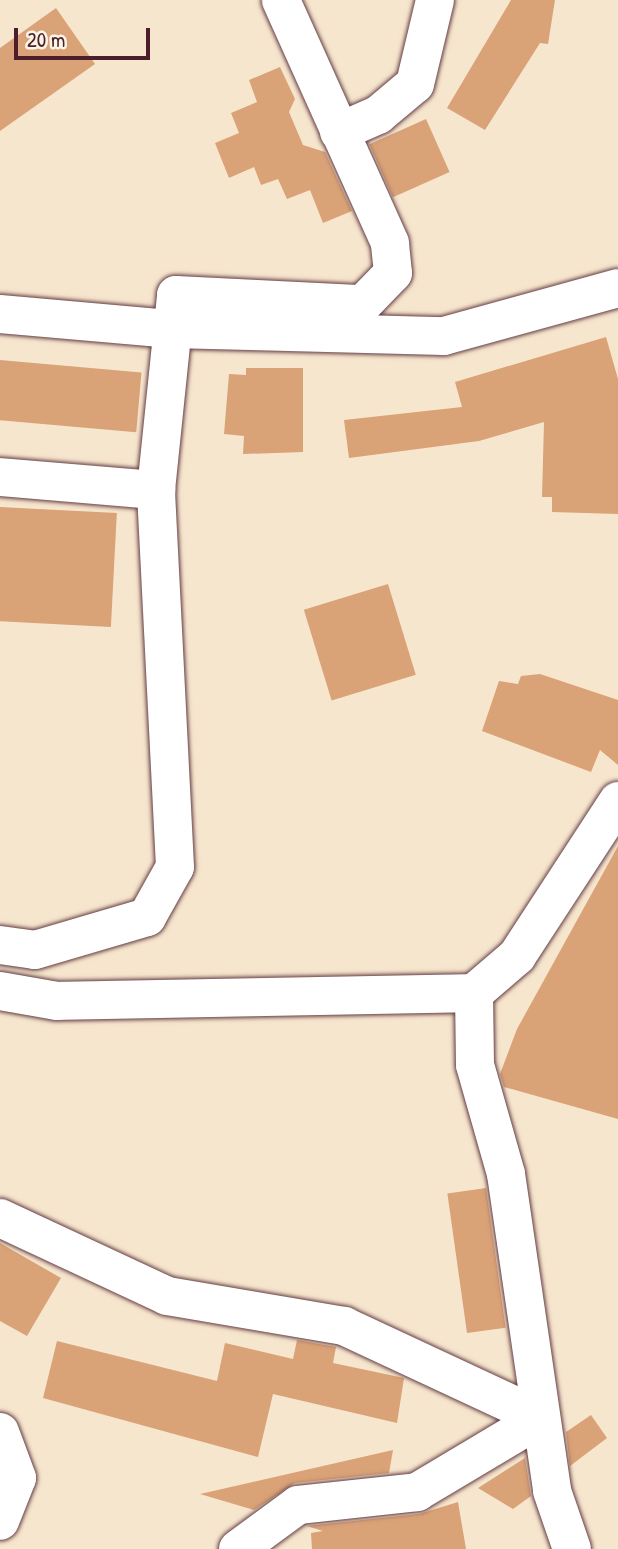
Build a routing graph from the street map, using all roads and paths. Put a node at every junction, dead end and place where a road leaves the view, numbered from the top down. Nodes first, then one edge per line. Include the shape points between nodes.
1 (281, 0) edge
2 (435, 0) edge
3 (339, 132) junction
4 (618, 288) edge
5 (0, 314) edge
6 (173, 329) junction
7 (0, 477) edge
8 (156, 489) junction
9 (615, 810) edge
10 (0, 945) edge
11 (0, 991) edge
12 (474, 993) junction
13 (0, 1218) edge
14 (541, 1418) junction
15 (0, 1432) edge
16 (0, 1521) edge
17 (237, 1549) edge
18 (572, 1549) edge

1 - 3 street
2 - 3 street via 415,84 378,115
3 - 6 street via 390,243 393,274 363,304 176,295
4 - 6 street via 444,335
5 - 6 street
6 - 8 street
7 - 8 street
8 - 10 street via 175,867 147,917 35,950
9 - 12 street via 517,956
11 - 12 street via 57,1001
12 - 14 street via 475,1065 506,1174
13 - 14 street via 167,1296 344,1326
14 - 17 street via 417,1492 298,1504
14 - 18 street via 552,1491
15 - 16 street via 17,1478

